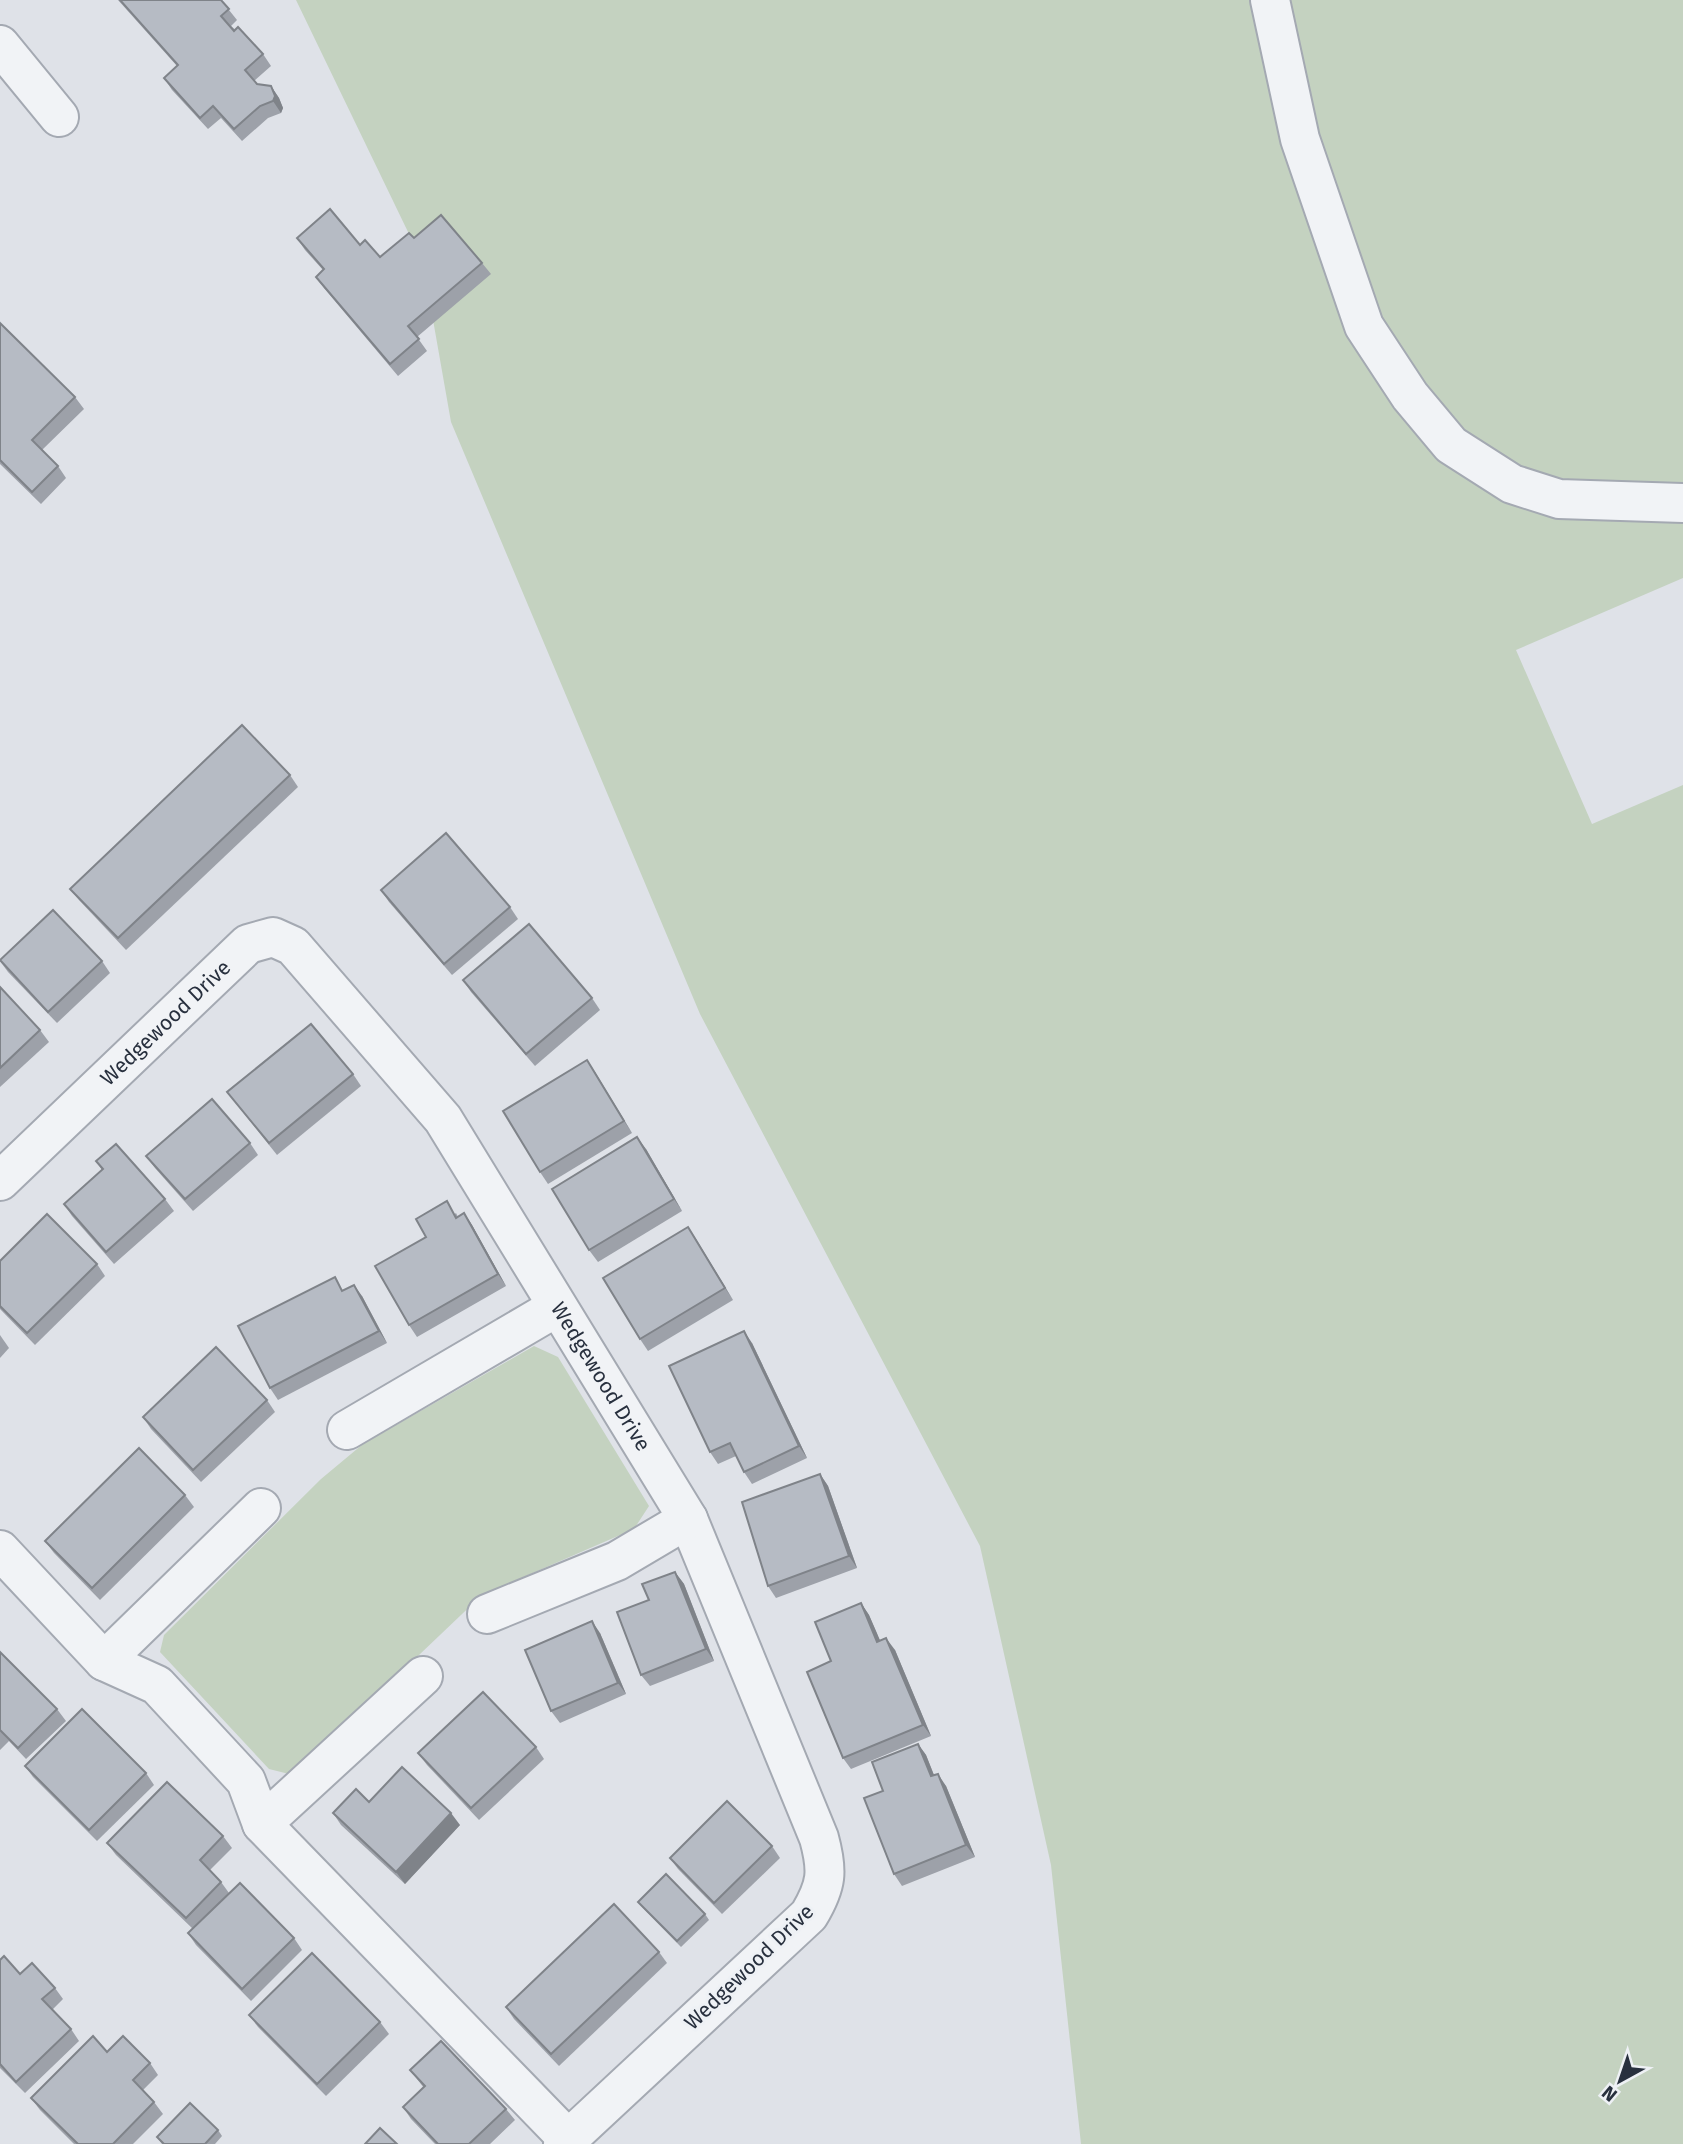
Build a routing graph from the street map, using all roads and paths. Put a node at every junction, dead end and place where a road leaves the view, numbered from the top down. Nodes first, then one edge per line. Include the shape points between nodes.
1 (1270, 0) edge
2 (0, 45) edge
3 (59, 117) dead end
4 (1683, 503) edge
5 (0, 1181) edge
6 (557, 1307) junction
7 (347, 1430) dead end
8 (261, 1508) dead end
9 (688, 1518) junction
10 (0, 1550) edge
11 (487, 1614) dead end
12 (104, 1661) junction
13 (422, 1676) dead end
14 (262, 1824) junction
15 (565, 2142) edge

1 - 4 street via 1300,139 1359,314 1409,396 1451,445 1512,484 1559,499
2 - 3 street
5 - 6 street, Wedgewood Drive via 248,944 273,937 293,946 443,1119
6 - 7 street
6 - 9 street, Wedgewood Drive
8 - 12 street
9 - 11 street via 617,1561
9 - 15 street, Wedgewood Drive via 818,1838 826,1864 822,1893 809,1915
10 - 12 street, Wedgewood Drive
12 - 14 street, Wedgewood Drive via 157,1685 246,1781
13 - 14 street
14 - 15 street, Wedgewood Drive

